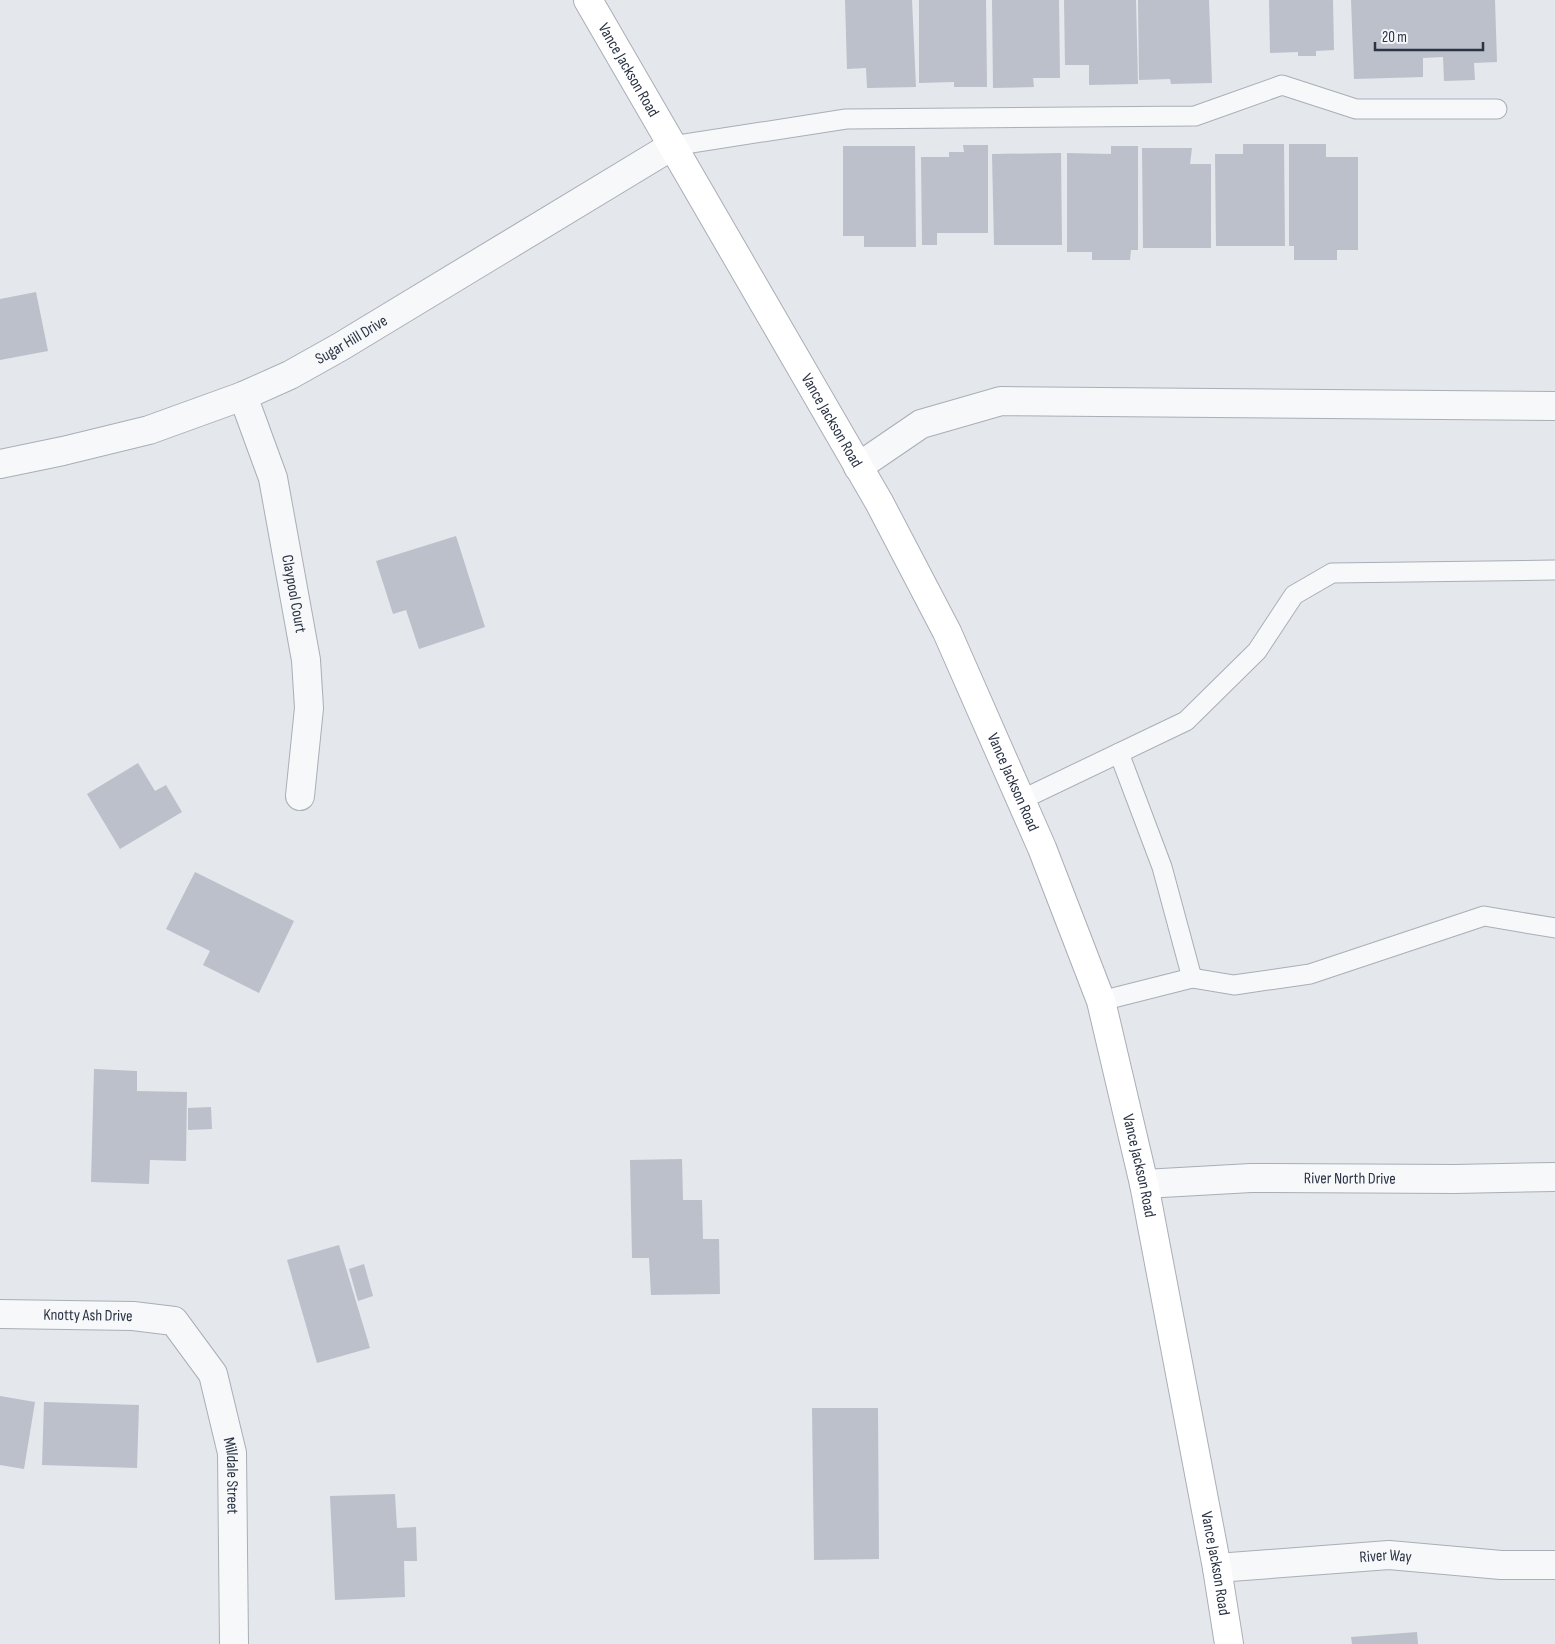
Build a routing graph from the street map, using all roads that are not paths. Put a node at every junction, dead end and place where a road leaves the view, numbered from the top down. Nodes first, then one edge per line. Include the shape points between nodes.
1 (588, 0) edge
2 (1496, 109) dead end
3 (672, 146) junction
4 (243, 396) junction
5 (1555, 406) edge
6 (0, 464) edge
7 (858, 467) junction
8 (1555, 570) edge
9 (1118, 753) junction
10 (300, 796) dead end
11 (1021, 800) junction
12 (1555, 928) edge
13 (1192, 978) junction
14 (1101, 1000) junction
15 (1555, 1177) edge
16 (1144, 1184) junction
17 (0, 1314) edge
18 (174, 1321) joint
19 (1555, 1565) edge
20 (1216, 1568) junction
21 (234, 1644) edge
22 (1229, 1644) edge

1 - 3 main road, Vance Jackson Road
2 - 3 lane via 1356,109 1282,84 1195,116 846,119
3 - 4 street, Sugar Hill Drive via 340,347
3 - 7 main road, Vance Jackson Road
4 - 6 street, Sugar Hill Drive via 149,430
4 - 10 street, Claypool Court via 273,478 306,660 308,708
5 - 7 street via 1002,401 920,424
7 - 11 main road, Vance Jackson Road via 947,632
8 - 9 lane via 1332,573 1294,595 1257,651 1186,721
9 - 11 lane
9 - 13 lane via 1162,867
11 - 14 main road, Vance Jackson Road
12 - 13 lane via 1484,916 1310,974 1234,985
13 - 14 lane
14 - 16 main road, Vance Jackson Road
15 - 16 street, River North Drive via 1251,1178
16 - 20 main road, Vance Jackson Road
17 - 18 street, Knotty Ash Drive via 133,1316
18 - 21 street, Milldale Street via 212,1374 232,1453
19 - 20 street, River Way via 1501,1565 1389,1555
20 - 22 main road, Vance Jackson Road

